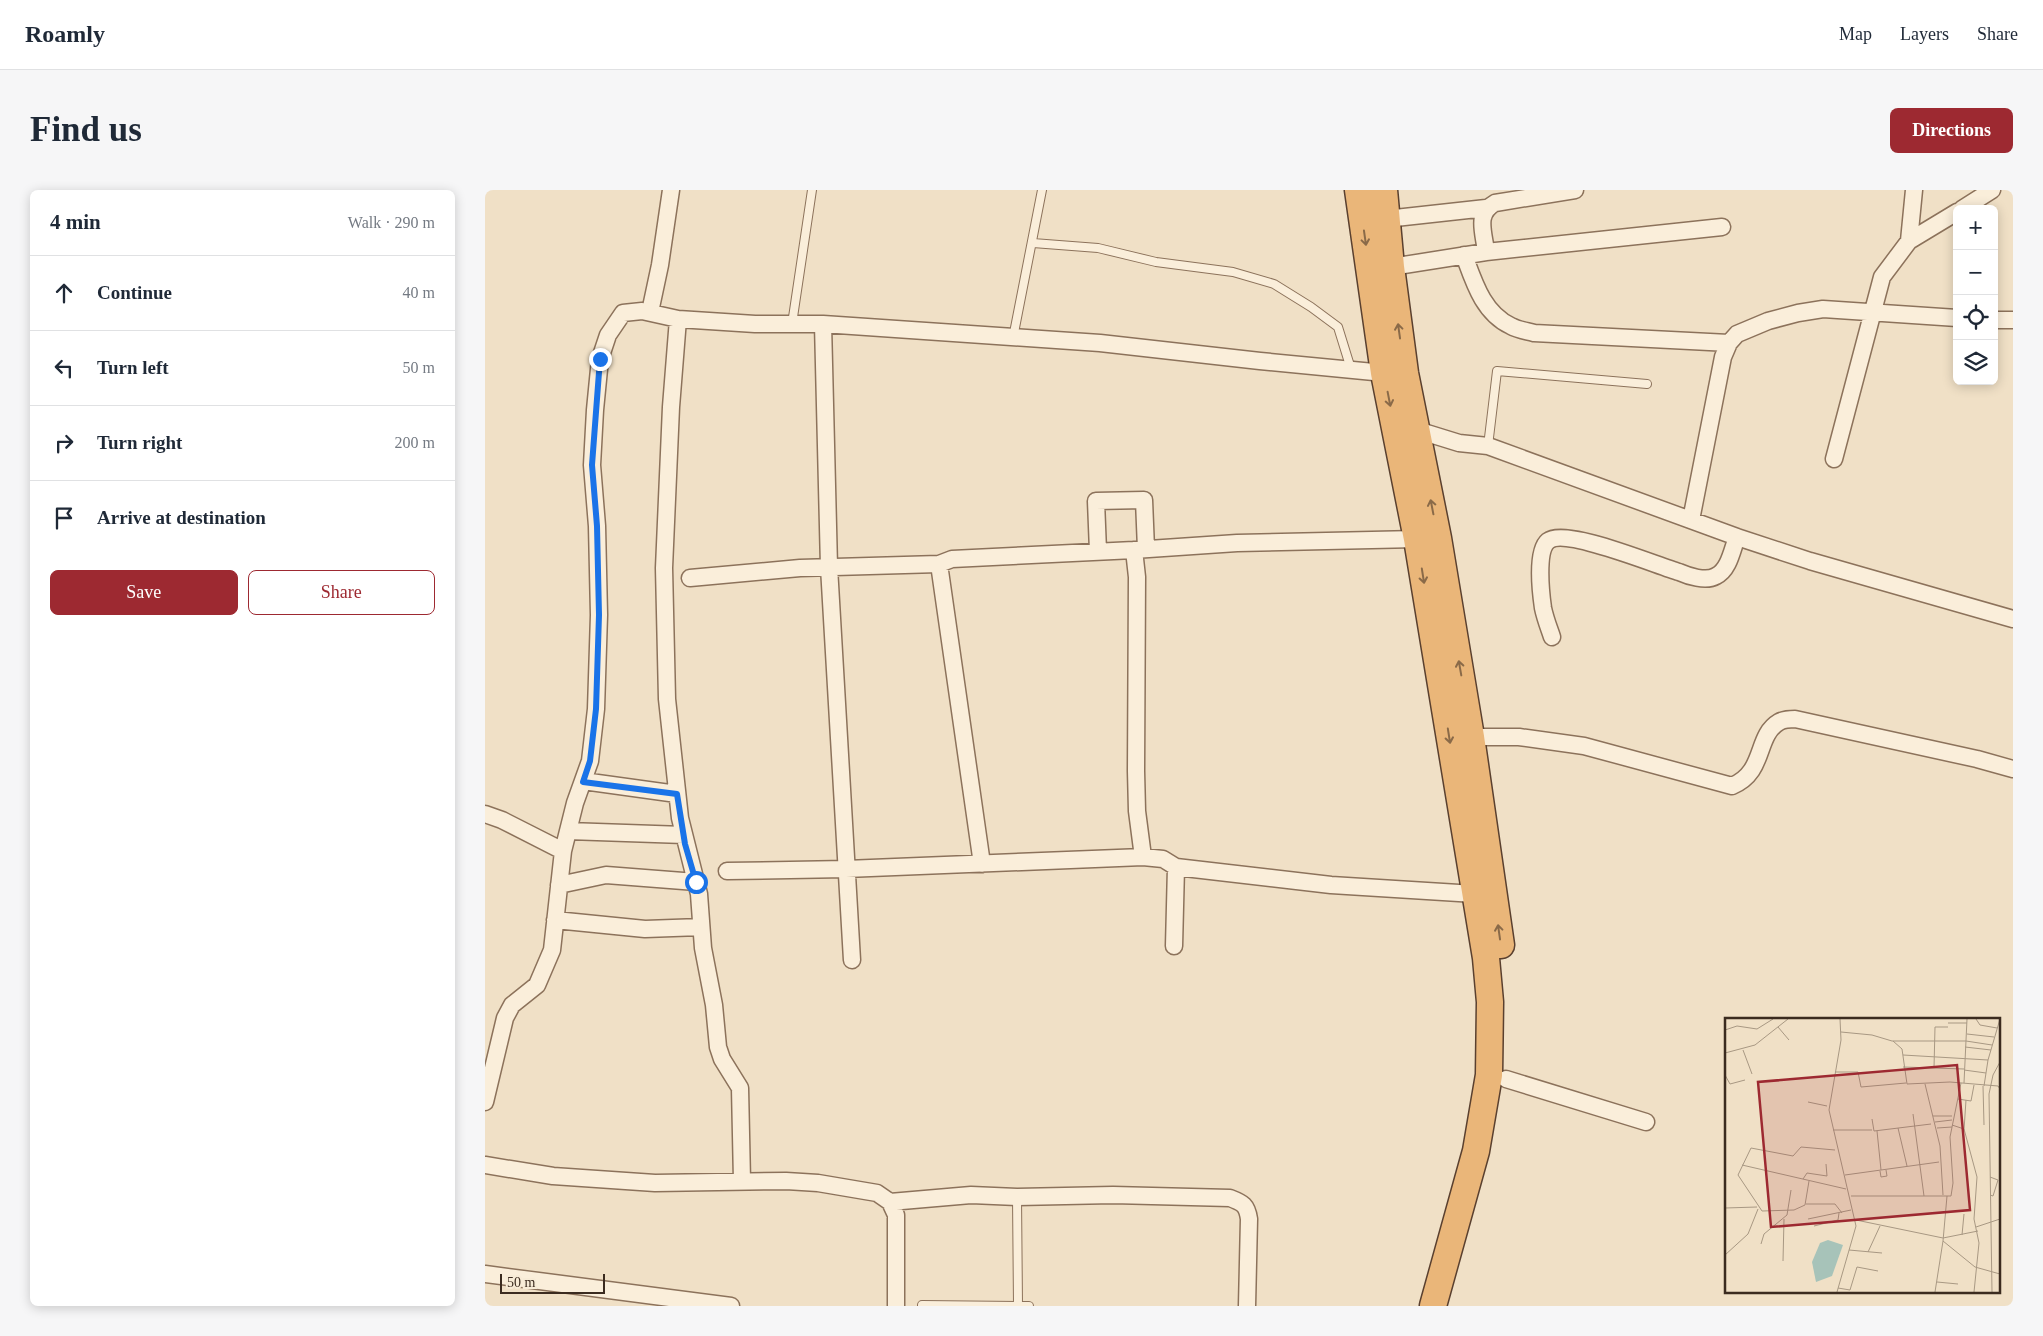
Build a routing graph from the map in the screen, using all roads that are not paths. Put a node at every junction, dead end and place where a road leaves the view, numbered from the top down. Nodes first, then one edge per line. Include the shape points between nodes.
1 (671, 190) edge
2 (812, 190) edge
3 (1042, 190) edge
4 (1358, 190) edge
5 (1384, 190) edge
6 (1575, 190) edge
7 (1914, 190) edge
8 (1992, 190) edge
9 (1968, 205) edge
10 (1486, 208) junction
11 (1953, 214) edge
12 (1386, 219) junction
13 (1722, 227) dead end
14 (1909, 241) junction
15 (1033, 243) junction
16 (1486, 252) junction
17 (1464, 255) junction
18 (1391, 267) junction
19 (650, 312) junction
20 (1872, 313) junction
21 (1953, 318) edge
22 (678, 319) junction
23 (1998, 320) edge
24 (2013, 320) edge
25 (792, 324) junction
26 (823, 324) junction
27 (1013, 338) junction
28 (1729, 344) junction
29 (1351, 369) junction
30 (1384, 372) junction
31 (1647, 384) dead end
32 (1417, 430) junction
33 (1488, 446) junction
34 (1834, 459) dead end
35 (1691, 520) junction
36 (1737, 537) junction
37 (1417, 539) junction
38 (1140, 549) junction
39 (1098, 552) junction
40 (939, 564) junction
41 (829, 567) junction
42 (690, 578) dead end
43 (2013, 619) edge
44 (1552, 637) dead end
45 (1471, 737) junction
46 (2013, 769) edge
47 (583, 782) junction
48 (677, 794) junction
49 (485, 814) edge
50 (568, 831) junction
51 (683, 835) junction
52 (563, 851) junction
53 (1143, 857) junction
54 (981, 864) junction
55 (1176, 867) junction
56 (846, 869) junction
57 (727, 871) dead end
58 (696, 882) junction
59 (559, 885) junction
60 (1475, 894) junction
61 (555, 920) junction
62 (701, 927) junction
63 (1175, 946) dead end
64 (852, 960) dead end
65 (492, 1047) edge
66 (1506, 1079) junction
67 (485, 1102) edge
68 (1646, 1122) dead end
69 (485, 1165) edge
70 (742, 1181) junction
71 (1017, 1197) junction
72 (890, 1202) junction
73 (485, 1274) edge
74 (660, 1302) edge
75 (922, 1305) edge
76 (1018, 1305) edge
77 (731, 1306) edge
78 (896, 1306) edge
79 (1029, 1306) edge
80 (1247, 1306) edge
81 (1433, 1306) edge
82 (1451, 1306) edge

1 - 19 street
2 - 25 lane
3 - 15 lane
4 -> 30 highway
5 - 12 highway
6 - 10 street via 1495,203
7 - 14 street
8 - 9 street
10 - 12 street
10 - 16 street via 1481,215
11 - 14 street
12 - 18 highway
13 - 16 street
14 - 20 street via 1882,277
15 - 27 lane
15 - 29 lane via 1098,248 1156,262 1233,272 1274,284 1339,327
16 - 17 street
17 - 18 street
17 - 28 street via 1482,299 1495,316 1511,327 1534,333
32 -> 18 highway via 1405,373
19 - 22 street
19 - 47 street via 623,313 608,334 600,359 592,465 599,615 596,709 590,761
20 - 21 street
20 - 28 street via 1823,309 1798,313 1748,329 1737,334
20 - 34 street
22 - 25 street
22 - 48 street via 664,568 667,699
23 - 24 street
25 - 26 street
26 - 27 street
26 - 41 street
27 - 29 street via 1101,343
28 - 35 street via 1723,357
29 - 30 street
30 -> 37 highway
31 - 33 lane via 1497,371
32 - 33 street via 1459,443
45 -> 32 highway
33 - 35 street
35 - 36 street
36 - 43 street
36 - 44 street via 1723,571 1714,578 1701,578 1661,567 1592,542 1571,538 1549,540 1541,554 1541,575 1543,609
37 - 38 street
37 -> 60 highway
38 - 39 street
38 - 39 street via 1144,500 1096,501
38 - 53 street via 1137,577 1137,811
39 - 40 street via 952,559
40 - 41 street
40 - 54 street
41 - 42 street
41 - 56 street
45 - 46 street via 1519,738 1584,746 1732,786 1750,774 1772,727 1781,721 1795,719 1968,756
66 -> 45 highway via 1507,995
47 - 48 street
47 - 50 street
48 - 51 street
49 - 52 street
50 - 51 street
50 - 52 street
51 - 58 street
52 - 59 street
53 - 54 street
53 - 55 street via 1163,859
54 - 56 street
55 - 60 street via 1331,885
55 - 63 street
56 - 57 street
56 - 64 street
58 - 59 street via 606,875
58 - 62 street
59 - 61 street
60 - 81 highway via 1490,1002 1489,1074 1476,1151
61 - 62 street via 645,929
61 - 65 street via 552,950 537,985 512,1005
62 - 70 street via 718,1047 740,1088
65 - 67 street
66 - 68 street
66 - 82 highway via 1492,1155
69 - 70 street via 553,1176 645,1182
70 - 72 street via 794,1181 844,1186 877,1193
71 - 72 street via 971,1195
71 - 76 lane
71 - 80 street via 1161,1196 1230,1198 1242,1202 1249,1219
72 - 78 street via 896,1214
73 - 74 street
74 - 77 street
75 - 76 lane
76 - 79 lane

